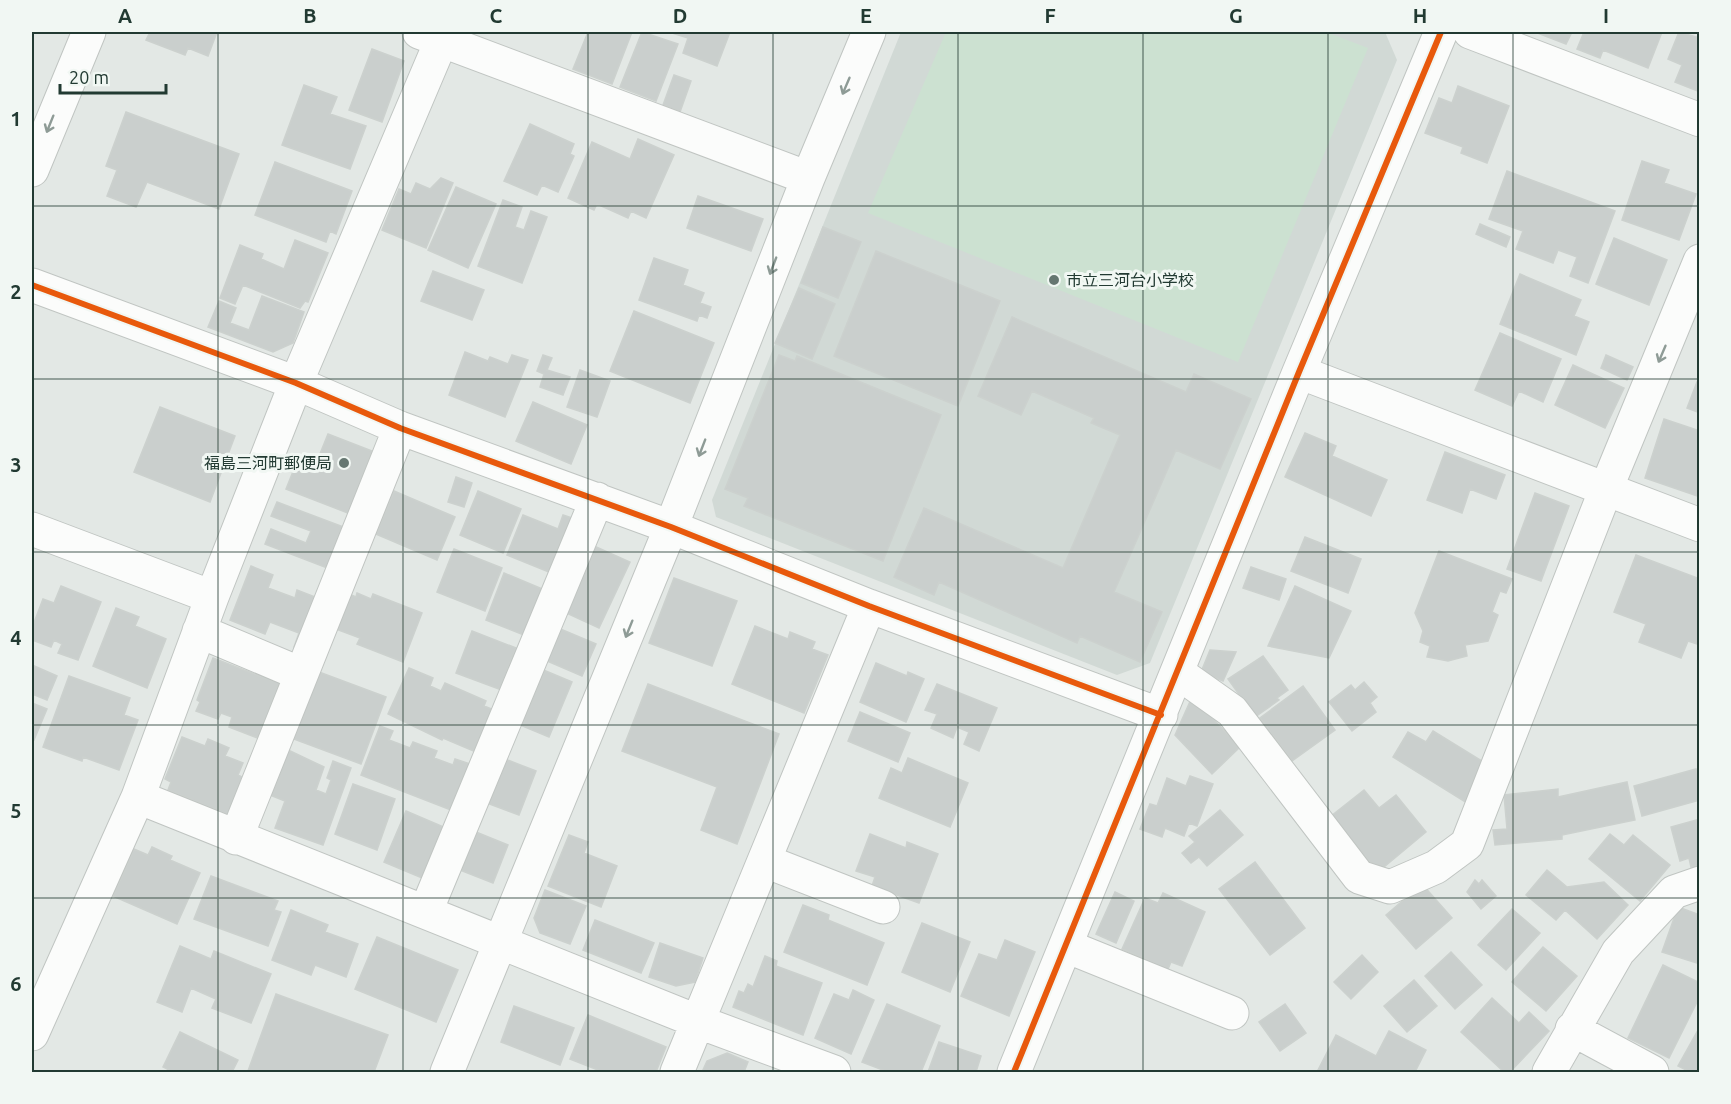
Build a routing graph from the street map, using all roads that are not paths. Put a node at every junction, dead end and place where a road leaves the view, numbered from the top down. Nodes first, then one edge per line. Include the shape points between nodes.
1 (89, 32) edge
2 (869, 32) edge
3 (1441, 32) edge
4 (1470, 32) edge
5 (435, 34) edge
6 (1700, 120) edge
7 (32, 170) edge
8 (808, 178) junction
9 (1700, 261) edge
10 (32, 285) edge
11 (1688, 324) edge
12 (1299, 372) junction
13 (296, 383) junction
14 (400, 428) junction
15 (1606, 489) junction
16 (597, 500) junction
17 (1700, 525) edge
18 (671, 527) junction
19 (32, 529) edge
20 (212, 597) junction
21 (869, 606) junction
22 (199, 631) junction
23 (1177, 672) junction
24 (301, 674) junction
25 (1161, 715) junction
26 (138, 798) junction
27 (236, 838) junction
28 (765, 861) junction
29 (1700, 884) edge
30 (883, 907) dead end
31 (426, 911) junction
32 (501, 941) junction
33 (1066, 946) junction
34 (1232, 1013) dead end
35 (699, 1022) junction
36 (1572, 1029) junction
37 (32, 1034) edge
38 (447, 1072) edge
39 (677, 1072) edge
40 (834, 1072) edge
41 (1014, 1072) edge
42 (1549, 1072) edge
43 (1652, 1072) edge

1 -> 7 street
2 -> 8 street
3 - 12 street
4 - 6 street
5 - 8 street
5 - 13 street
8 -> 18 street
9 - 11 street
10 - 13 street
11 -> 15 street
12 - 15 street
12 - 23 street
13 - 14 street
13 - 20 street
14 - 16 street
14 - 24 street
15 - 17 street
15 - 23 street via 1467,844 1436,867 1390,887 1359,877 1232,711
16 - 18 street
16 - 31 street
18 - 21 street
18 -> 32 street
19 - 20 street
20 - 22 street
21 - 25 street
21 - 28 street
22 - 24 street
22 - 26 street
23 - 25 street
24 - 27 street
25 - 33 street
26 - 27 street
26 - 37 street
27 - 31 street
28 - 30 street
28 - 35 street
29 - 36 street via 1674,892 1618,952
31 - 32 street
32 - 35 street
32 - 38 street
33 - 34 street
33 - 41 street
35 - 39 street
35 - 40 street
36 - 42 street
36 - 43 street

